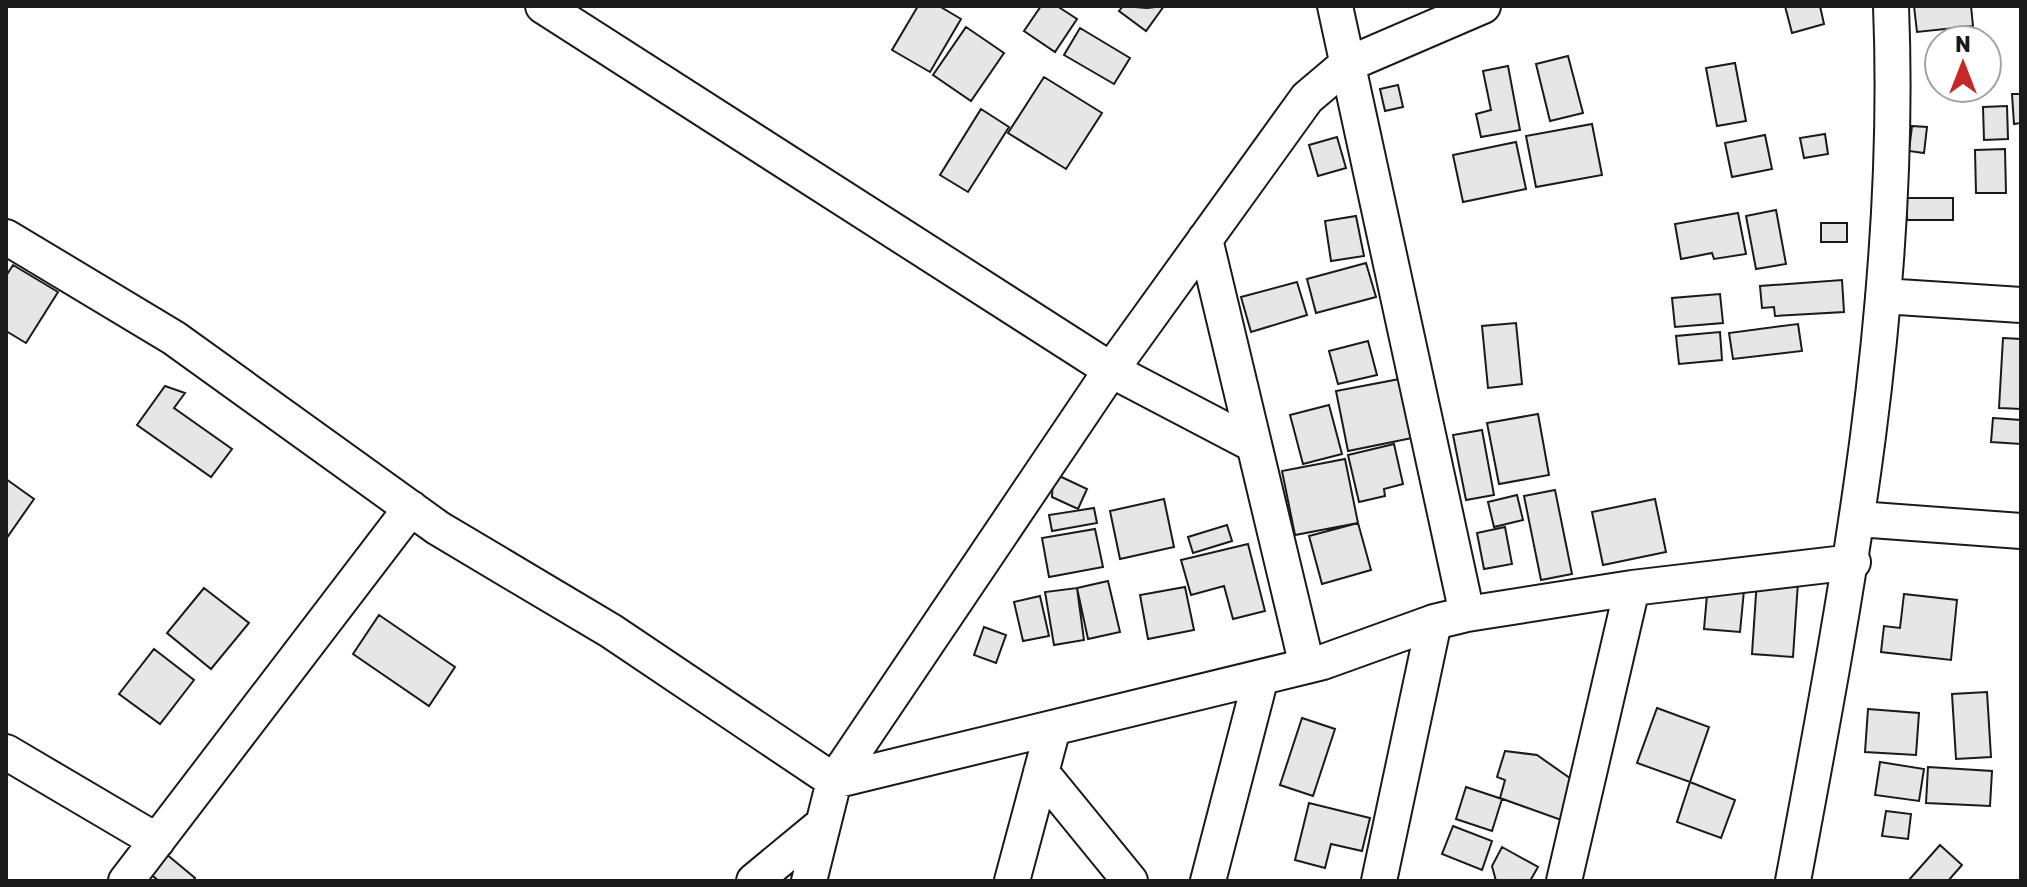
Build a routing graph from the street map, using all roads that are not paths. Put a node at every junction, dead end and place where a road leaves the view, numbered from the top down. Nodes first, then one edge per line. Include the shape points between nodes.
1 (543, 6) edge
2 (1335, 6) edge
3 (1483, 6) edge
4 (1891, 6) edge
5 (1346, 65) junction
6 (6, 237) edge
7 (1205, 239) junction
8 (1883, 296) junction
9 (2021, 305) edge
10 (1111, 370) junction
11 (1254, 445) junction
12 (411, 508) junction
13 (1858, 519) junction
14 (2021, 531) edge
15 (1853, 562) junction
16 (1632, 588) junction
17 (1467, 614) junction
18 (1434, 622) junction
19 (1307, 666) junction
20 (1261, 677) junction
21 (1053, 728) junction
22 (6, 752) edge
23 (1041, 772) junction
24 (834, 781) junction
25 (823, 824) junction
26 (157, 841) junction
27 (126, 881) edge
28 (754, 881) edge
29 (809, 881) edge
30 (1012, 881) edge
31 (1130, 881) edge
32 (1208, 881) edge
33 (1379, 881) edge
34 (1564, 881) edge
35 (1793, 881) edge

1 - 10 street
2 - 5 street
3 - 5 street
4 - 8 street via 1893,178
5 - 7 street via 1307,98
5 - 17 street
6 - 12 street via 174,338
7 - 10 street
7 - 11 street
8 - 9 street
8 - 13 street
10 - 11 street
10 - 24 street
11 - 19 street
12 - 24 street via 611,631
12 - 26 street
13 - 14 street
13 - 15 street
15 - 16 street
15 - 35 street
16 - 17 street
16 - 34 street
17 - 18 street
18 - 19 street
18 - 33 street
19 - 20 street
20 - 21 street
20 - 32 street
21 - 23 street
21 - 24 street
22 - 26 street
23 - 30 street
23 - 31 street
24 - 25 street
25 - 28 street
25 - 29 street
26 - 27 street

